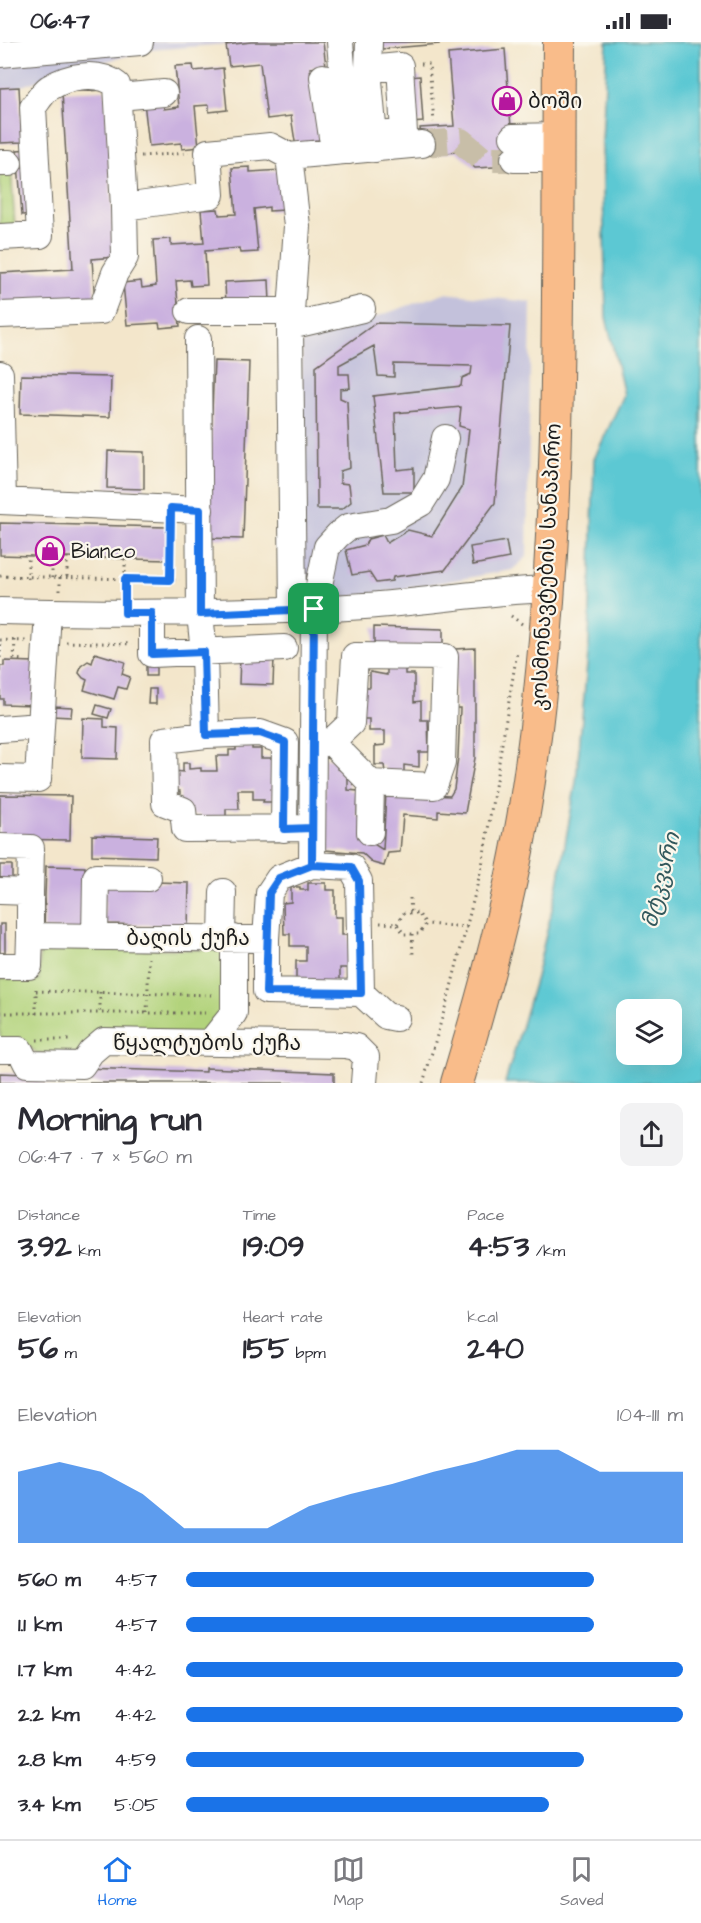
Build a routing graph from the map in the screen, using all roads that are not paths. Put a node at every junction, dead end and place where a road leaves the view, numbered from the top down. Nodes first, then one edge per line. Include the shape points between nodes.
1 (140, 42) edge
2 (340, 42) edge
3 (369, 42) edge
4 (559, 42) edge
5 (59, 46) edge
6 (0, 54) edge
7 (323, 77) dead end
8 (164, 93) dead end
9 (118, 97) junction
10 (375, 142) junction
11 (422, 144) tunnel mouth
12 (513, 148) tunnel mouth
13 (558, 148) junction
14 (342, 151) junction
15 (289, 156) junction
16 (124, 207) junction
17 (0, 237) edge
18 (362, 309) dead end
19 (189, 311) dead end
20 (0, 315) edge
21 (291, 318) junction
22 (198, 339) dead end
23 (0, 374) edge
24 (445, 438) dead end
25 (2, 501) edge
26 (200, 510) junction
27 (549, 589) junction
28 (304, 610) junction
29 (0, 611) edge
30 (48, 613) junction
31 (152, 613) junction
32 (200, 614) junction
33 (284, 648) dead end
34 (204, 652) junction
35 (41, 726) junction
36 (0, 729) edge
37 (206, 735) junction
38 (322, 743) junction
39 (0, 778) edge
40 (371, 783) junction
41 (312, 828) junction
42 (284, 829) junction
43 (370, 832) dead end
44 (0, 847) edge
45 (312, 865) junction
46 (148, 878) dead end
47 (0, 891) edge
48 (30, 892) junction
49 (223, 892) dead end
50 (30, 936) junction
51 (95, 937) junction
52 (228, 938) junction
53 (266, 939) junction
54 (0, 966) edge
55 (361, 993) junction
56 (234, 1004) junction
57 (396, 1018) dead end
58 (210, 1043) junction
59 (289, 1043) junction
60 (0, 1050) edge
61 (364, 1083) edge
62 (457, 1083) edge

1 - 5 street
2 - 14 street
3 - 10 street
4 - 13 main road, კოსმონავტების სანაპირო
5 - 6 street
7 - 14 street
8 - 9 street
9 - 16 street
9 - 17 street via 117,85 95,76 75,77 48,89 33,107 40,235
10 - 11 street
10 - 14 street
12 - 13 street
13 - 27 main road, კოსმონავტების სანაპირო
14 - 15 street
15 - 16 street via 270,146 208,152 211,195
15 - 21 street via 297,226
16 - 20 street via 125,256 101,312
18 - 21 street
19 - 21 street
21 - 28 street
22 - 26 street
23 - 25 street
24 - 28 street via 436,479 422,503 391,520 348,528 338,535 327,547
25 - 26 street
26 - 32 street
27 - 28 street
27 - 62 main road, კოსმონავტების სანაპირო via 540,699 524,809 501,925
28 - 32 street
28 - 38 street
29 - 30 street
30 - 31 street
30 - 35 street
31 - 32 street
31 - 34 street via 152,654
32 - 34 street
33 - 34 street
34 - 37 street
35 - 36 street
35 - 39 street via 38,779
37 - 42 street via 260,733 285,742
37 - 42 street via 164,740 165,803 183,810 186,828
38 - 40 street
38 - 40 street via 351,723 355,656 445,657 442,763 434,786
38 - 41 street
40 - 43 street
41 - 42 street
41 - 45 street
44 - 48 street via 31,848
45 - 53 street, ბაღის ქუჩა via 279,878 269,893
45 - 55 street via 351,867 359,881
46 - 51 street via 96,877
47 - 48 street
48 - 50 street
49 - 52 street
50 - 51 street, ბაღის ქუჩა
50 - 54 street via 28,966
51 - 52 street, ბაღის ქუჩა
52 - 53 street, ბაღის ქუჩა
52 - 56 street
53 - 55 street via 266,992
55 - 57 street via 386,1016
56 - 58 street
56 - 59 street via 245,1023
58 - 59 street, წყალტუბოს ქუჩა
58 - 60 street, წყალტუბოს ქუჩა via 104,1041 82,1065 27,1064 21,1050
59 - 61 street, წყალტუბოს ქუჩა via 356,1047 366,1058

